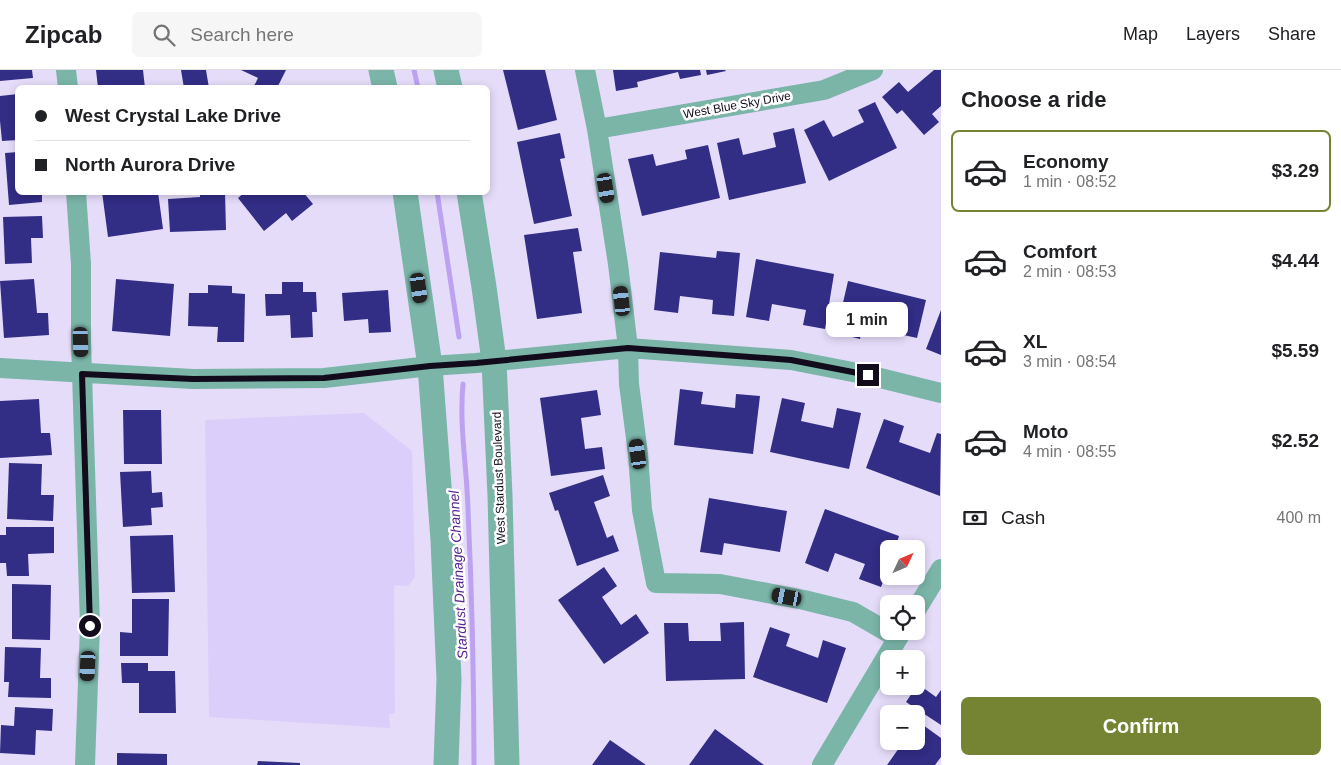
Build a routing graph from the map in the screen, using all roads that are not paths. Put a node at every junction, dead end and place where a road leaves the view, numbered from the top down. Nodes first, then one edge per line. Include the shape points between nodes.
1 (66, 70) edge
2 (381, 70) edge
3 (446, 70) edge
4 (585, 70) edge
5 (872, 70) edge
6 (68, 85) edge
7 (384, 85) edge
8 (449, 85) edge
9 (597, 129) junction
10 (76, 195) edge
11 (406, 195) edge
12 (469, 195) edge
13 (628, 348) junction
14 (485, 362) junction
15 (437, 366) junction
16 (0, 368) edge
17 (82, 374) junction
18 (941, 393) edge
19 (941, 569) edge
20 (925, 595) edge
21 (880, 625) edge
22 (897, 640) edge
23 (85, 765) edge
24 (446, 765) edge
25 (507, 765) edge
26 (822, 765) edge

1 - 6 street
2 - 7 street
3 - 8 street
4 - 9 street
5 - 9 street, West Blue Sky Drive via 824,90
9 - 13 street
10 - 17 street via 81,264
11 - 15 street
12 - 14 street, West Stardust Boulevard via 484,287
13 - 14 street
13 - 18 street via 791,360
13 - 21 street via 642,510 656,583 720,584 854,612
14 - 15 street
14 - 25 street, West Stardust Boulevard via 500,496
15 - 17 street via 324,378 193,379
15 - 24 street via 449,679
16 - 17 street
17 - 23 street via 90,626
19 - 20 street
22 - 26 street

